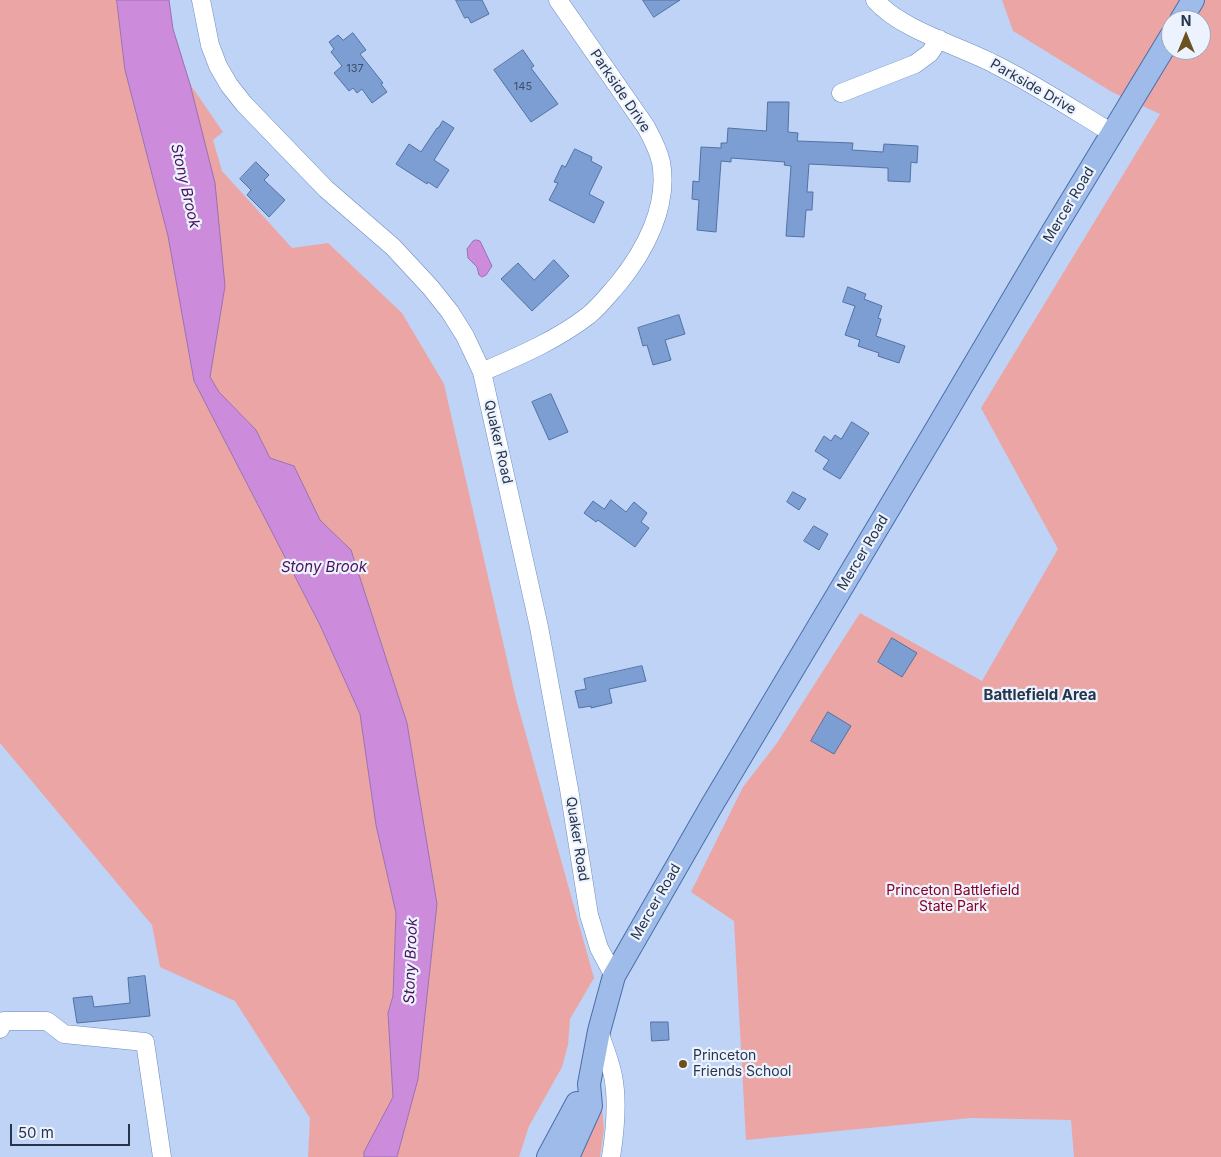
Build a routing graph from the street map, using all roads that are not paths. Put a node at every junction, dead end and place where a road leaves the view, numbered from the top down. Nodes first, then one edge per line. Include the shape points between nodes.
1 (200, 0) edge
2 (558, 0) edge
3 (874, 0) edge
4 (939, 39) junction
5 (1161, 52) edge
6 (842, 92) dead end
7 (1112, 133) junction
8 (482, 372) junction
9 (614, 976) junction
10 (1, 1020) edge
11 (599, 1031) junction
12 (589, 1084) junction
13 (614, 1117) junction
14 (556, 1155) edge
15 (162, 1157) edge
16 (611, 1157) edge

1 - 8 street, Quaker Road via 210,45 229,85 326,189 393,247 431,288 465,336
2 - 8 street, Parkside Drive via 656,144 661,162 660,202 643,249 628,272 590,314 538,347
3 - 4 street, Parkside Drive via 883,10 913,28
4 - 6 street via 930,52 915,64
4 - 7 street, Parkside Drive via 998,66
5 - 7 main road, Mercer Road
7 - 9 main road, Mercer Road
8 - 9 street, Quaker Road via 539,627 589,915 599,948
9 - 11 main road, Mercer Road
10 - 15 street via 47,1021 64,1034 145,1042
11 - 12 main road, Mercer Road
11 - 13 street via 613,1076
12 - 13 street via 603,1097
12 - 14 main road, Mercer Road via 578,1100
13 - 16 street

